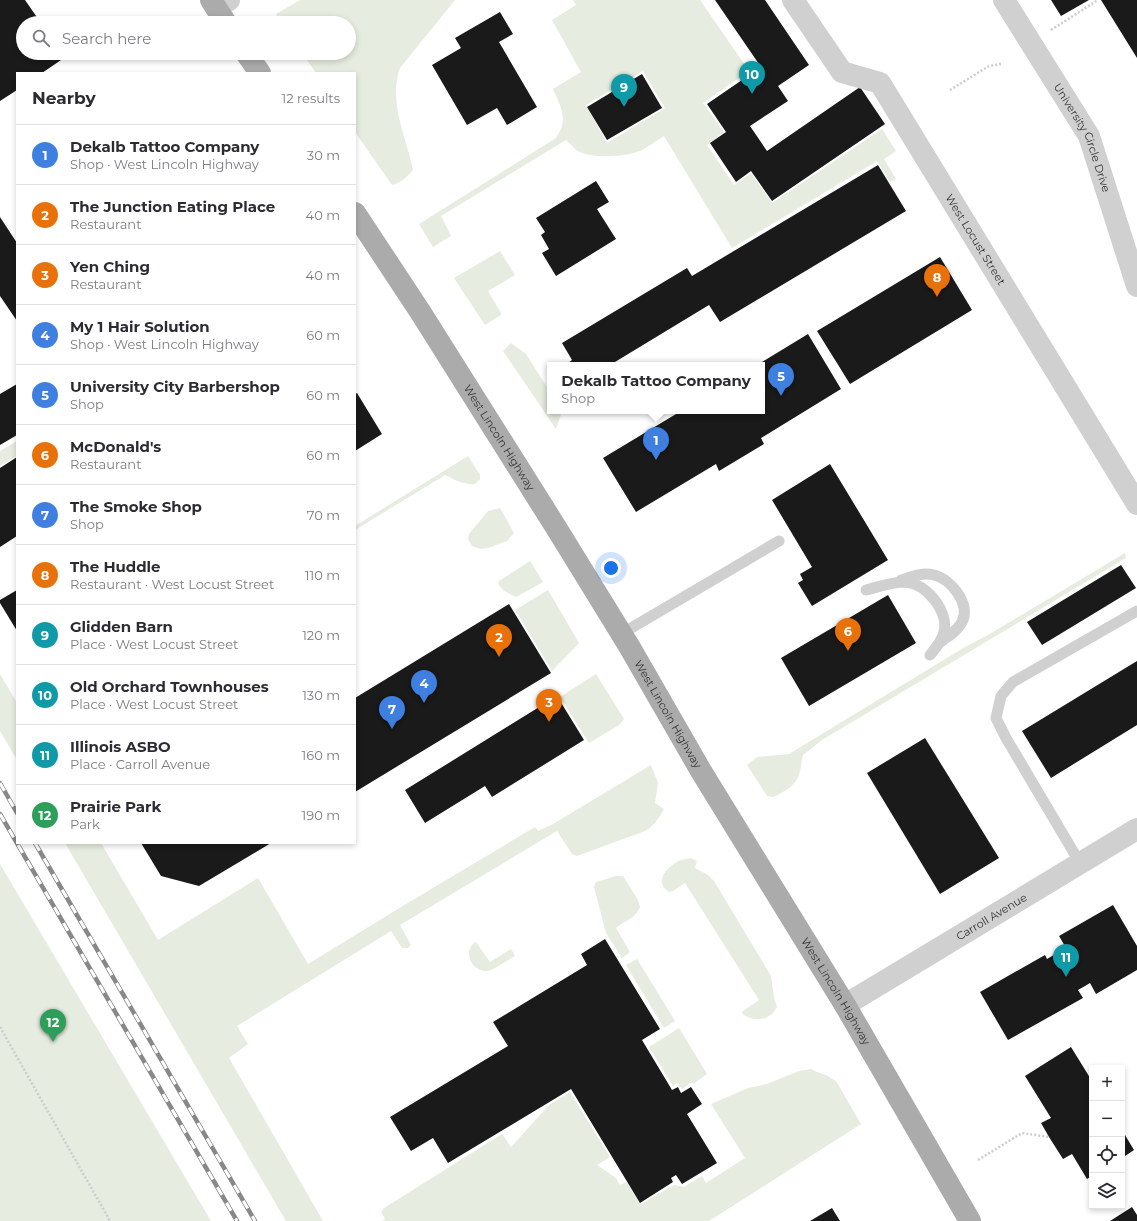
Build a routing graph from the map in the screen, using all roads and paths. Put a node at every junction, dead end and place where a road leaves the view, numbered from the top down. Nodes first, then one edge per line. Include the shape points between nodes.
1 (793, 0) edge
2 (1004, 0) edge
3 (1098, 0) edge
4 (1045, 33) dead end
5 (251, 60) edge
6 (1001, 64) dead end
7 (259, 72) edge
8 (950, 90) dead end
9 (356, 214) edge
10 (1137, 286) edge
11 (1137, 504) edge
12 (779, 541) dead end
13 (894, 583) junction
14 (866, 590) dead end
15 (1137, 611) edge
16 (621, 634) junction
17 (942, 641) junction
18 (930, 655) dead end
19 (1136, 831) edge
20 (1080, 863) junction
21 (845, 1005) junction
22 (0, 1027) edge
23 (1049, 1137) dead end
24 (978, 1160) dead end
25 (110, 1221) edge
26 (970, 1221) edge

1 - 11 street, West Locust Street via 842,72 880,83
2 - 10 street, University Circle Drive via 1089,136
3 - 4 path
5 - 7 main road
6 - 8 path via 989,66
9 - 16 main road, West Lincoln Highway via 558,529
12 - 16 lane
13 - 14 lane
13 - 17 lane via 910,583 929,592 943,615 945,630
13 - 17 lane via 918,574 933,574 946,580 954,588 964,609 963,621 955,632
15 - 20 lane via 1013,682 1001,696 996,718
16 - 21 main road, West Lincoln Highway via 701,771
17 - 18 lane
19 - 20 street, Carroll Avenue
20 - 21 street, Carroll Avenue
21 - 26 main road, West Lincoln Highway
22 - 25 path
23 - 24 path via 1022,1133

